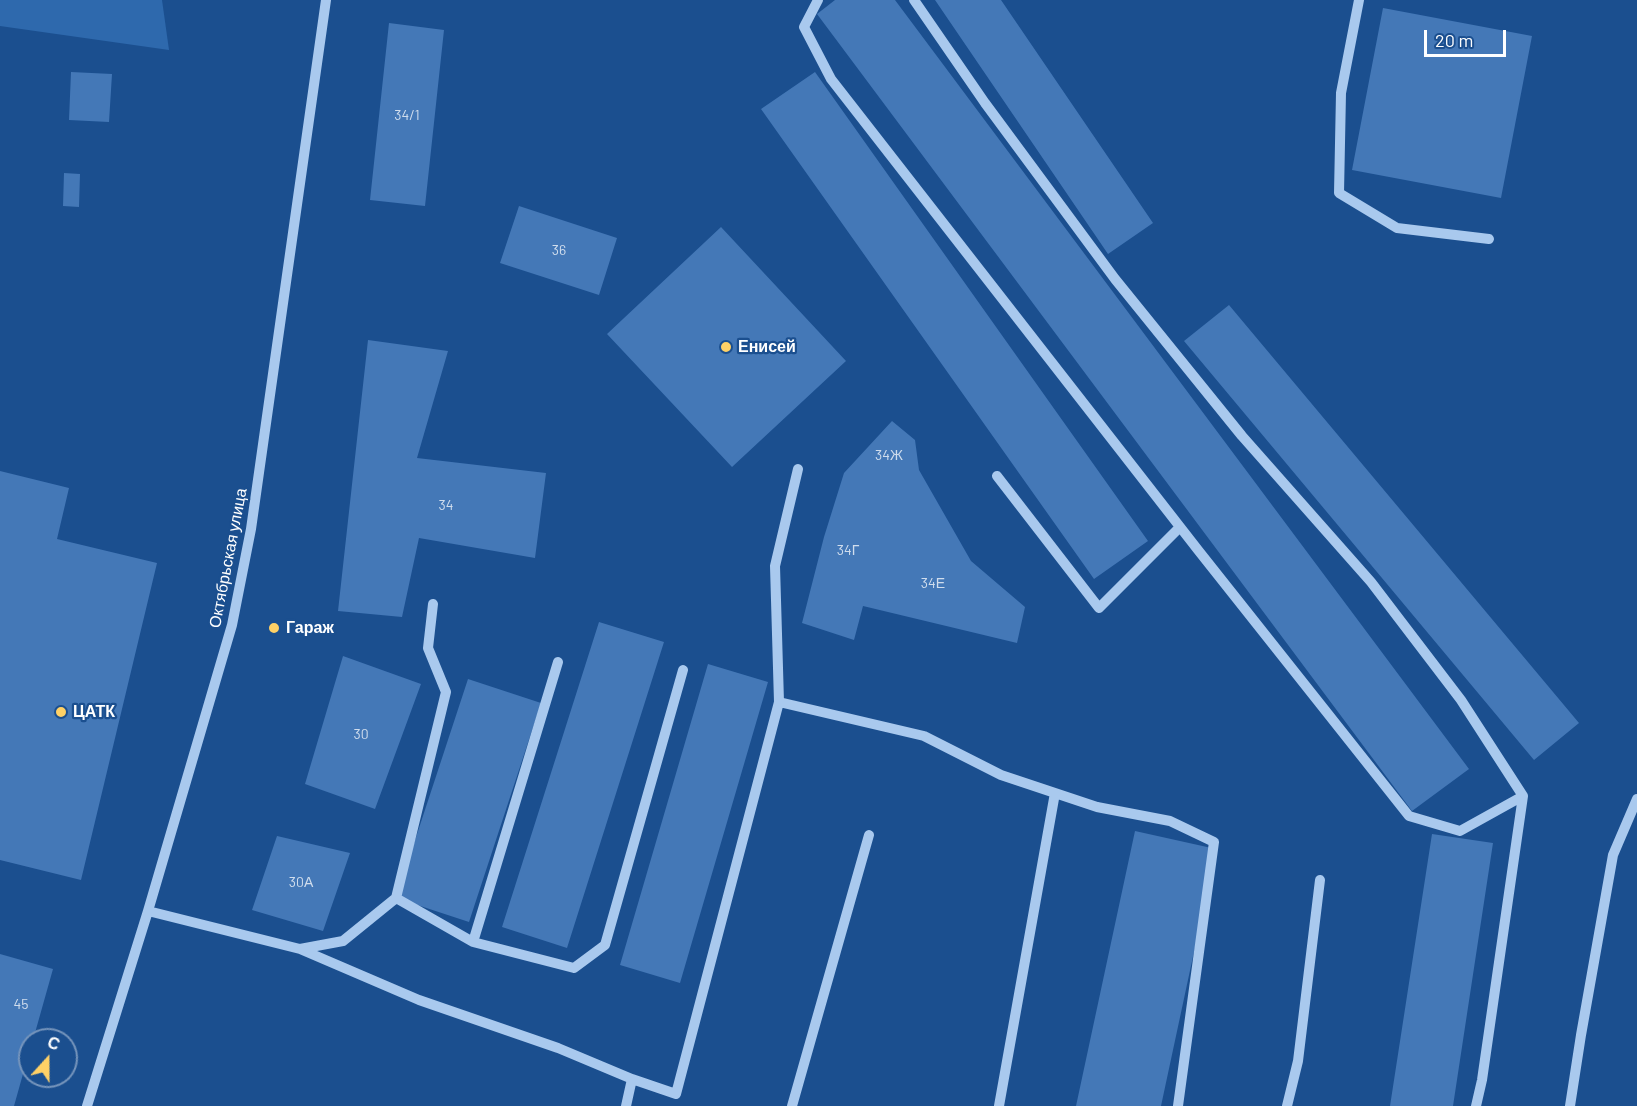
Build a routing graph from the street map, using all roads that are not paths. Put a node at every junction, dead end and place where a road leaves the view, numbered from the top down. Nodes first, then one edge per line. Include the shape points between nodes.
1 (326, 0) edge
2 (818, 0) edge
3 (914, 0) edge
4 (1359, 0) edge
5 (1489, 239) dead end
6 (798, 469) dead end
7 (997, 476) dead end
8 (1180, 527) junction
9 (433, 604) dead end
10 (558, 662) dead end
11 (683, 670) dead end
12 (779, 702) junction
13 (1055, 793) junction
14 (1523, 796) junction
15 (1637, 799) edge
16 (869, 835) dead end
17 (1320, 880) dead end
18 (396, 898) junction
19 (148, 911) junction
20 (473, 942) junction
21 (300, 949) junction
22 (632, 1079) junction
23 (87, 1106) edge
24 (626, 1106) edge
25 (792, 1106) edge
26 (999, 1106) edge
27 (1178, 1106) edge
28 (1287, 1106) edge
29 (1476, 1106) edge
30 (1570, 1106) edge

1 - 19 street, Октябрьская улица via 251,529 232,625
2 - 8 street via 804,27 831,79
3 - 14 street via 1114,279 1242,436 1371,582 1461,700
4 - 5 street via 1341,93 1339,194 1397,228
6 - 12 street via 775,566
7 - 8 street via 1099,608
8 - 14 street via 1409,816 1460,831
9 - 18 street via 428,648 446,692
10 - 20 street
11 - 20 street via 605,945 574,968
12 - 13 street via 924,736 1000,775
12 - 22 street via 676,1094
13 - 26 street
13 - 27 street via 1097,807 1170,820 1214,842
14 - 29 street
15 - 30 street via 1613,855
16 - 25 street
17 - 28 street via 1298,1061
18 - 20 street
18 - 21 street via 343,941
19 - 21 street
19 - 23 street, Октябрьская улица
21 - 22 street via 419,1000 558,1048
22 - 24 street

